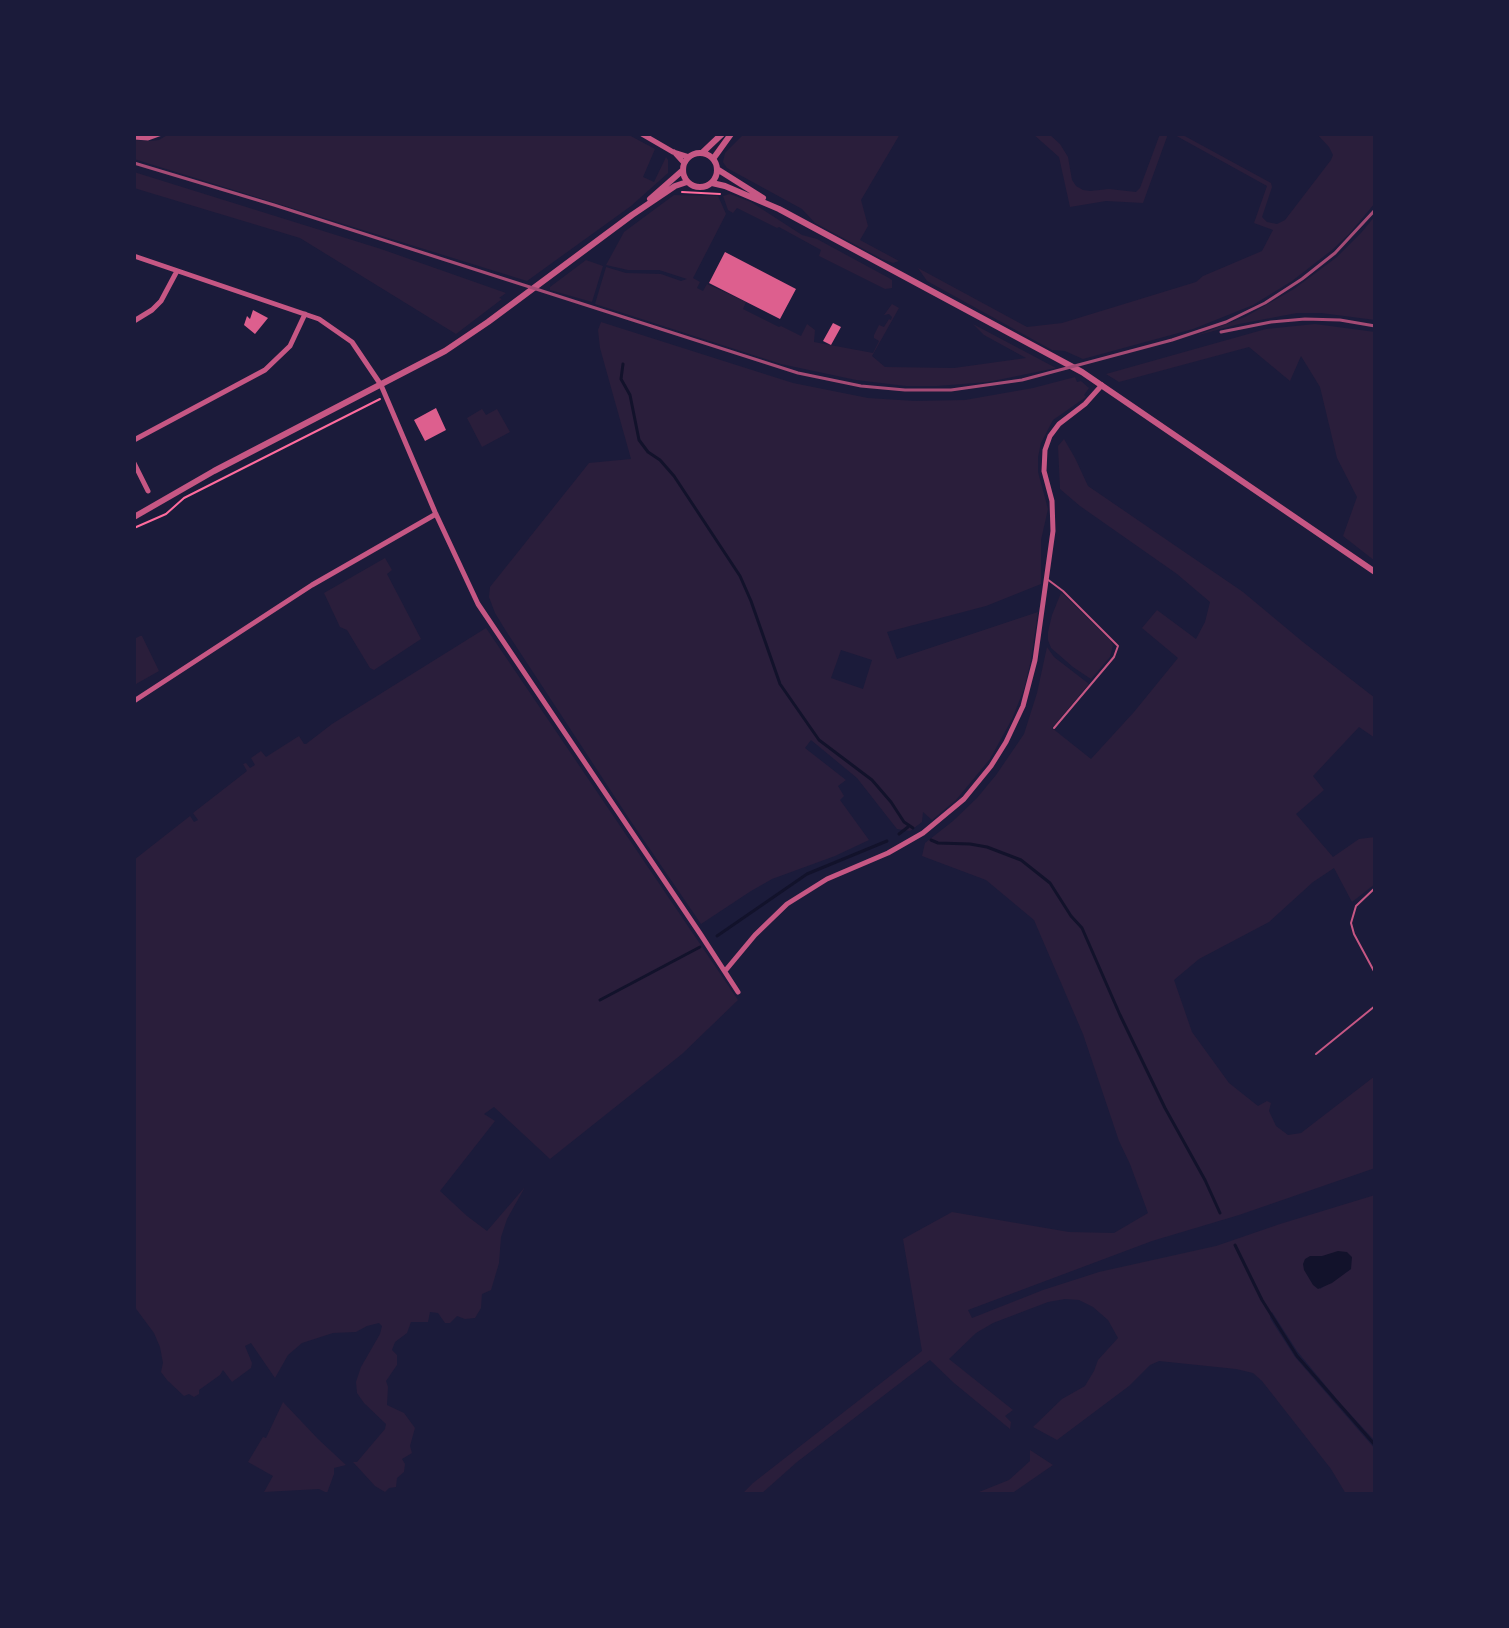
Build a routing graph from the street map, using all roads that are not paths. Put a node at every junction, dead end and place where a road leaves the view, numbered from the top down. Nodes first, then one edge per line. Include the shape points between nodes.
1 (159, 134) edge
2 (642, 134) edge
3 (722, 134) edge
4 (731, 134) edge
5 (134, 137) edge
6 (702, 153) junction
7 (713, 159) junction
8 (685, 163) junction
9 (717, 169) junction
10 (687, 182) junction
11 (712, 183) junction
12 (779, 209) junction
13 (632, 215) junction
14 (134, 256) edge
15 (177, 271) junction
16 (305, 314) junction
17 (134, 321) edge
18 (1103, 384) junction
19 (381, 385) junction
20 (134, 440) edge
21 (134, 463) edge
22 (148, 491) dead end
23 (436, 514) junction
24 (134, 517) edge
25 (1374, 570) edge
26 (1047, 579) junction
27 (134, 701) edge
28 (1054, 728) dead end
29 (1375, 888) edge
30 (725, 971) junction
31 (1375, 973) edge
32 (738, 992) dead end
33 (1375, 1006) edge
34 (1316, 1054) dead end

1 - 5 street
2 - 8 street
3 - 6 street
4 - 7 street
6 - 7 street
6 - 8 street
7 - 9 street
8 - 10 street
8 - 13 street
9 - 11 street
9 - 12 street
10 - 11 street via 697,187
10 - 13 street
11 - 12 street
12 - 18 street
13 - 19 street via 459,343
14 - 15 street
15 - 16 street
15 - 17 street via 161,301
16 - 19 street via 352,342
16 - 20 street via 290,346 265,370
18 - 25 street
18 - 26 street via 1059,424 1045,450 1054,521
19 - 23 street
19 - 24 street
21 - 22 street
23 - 27 street via 312,585
23 - 30 street via 478,604
26 - 28 lane via 1118,646
26 - 30 street via 1023,706 975,787 923,833 787,904
29 - 31 lane via 1356,906 1351,923
30 - 32 street
33 - 34 lane

